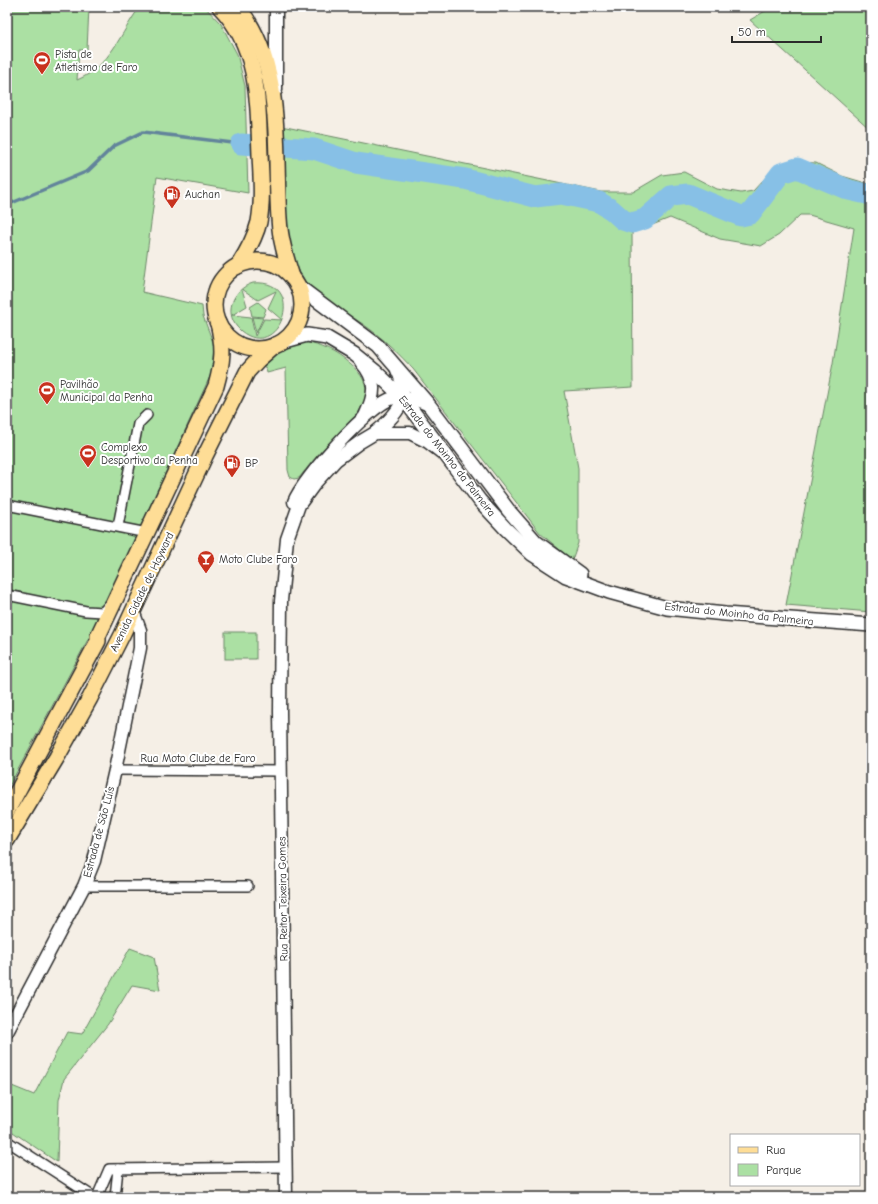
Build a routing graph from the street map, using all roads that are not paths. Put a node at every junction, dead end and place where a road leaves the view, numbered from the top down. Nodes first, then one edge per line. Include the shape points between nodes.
1 (220, 7) edge
2 (238, 7) edge
3 (276, 7) edge
4 (276, 127) junction
5 (238, 266) junction
6 (295, 282) junction
7 (218, 323) junction
8 (278, 343) junction
9 (354, 354) junction
10 (395, 365) junction
11 (402, 398) junction
12 (429, 405) junction
13 (147, 415) dead end
14 (363, 419) junction
15 (376, 433) junction
16 (448, 458) junction
17 (7, 504) edge
18 (118, 526) junction
19 (146, 533) junction
20 (609, 592) junction
21 (7, 595) edge
22 (116, 598) junction
23 (281, 601) junction
24 (133, 610) junction
25 (86, 611) junction
26 (871, 625) edge
27 (122, 635) junction
28 (98, 636) junction
29 (140, 639) junction
30 (115, 770) junction
31 (281, 771) junction
32 (7, 811) edge
33 (7, 840) edge
34 (84, 886) junction
35 (248, 886) dead end
36 (7, 1032) edge
37 (7, 1141) edge
38 (286, 1167) junction
39 (114, 1169) junction
40 (95, 1197) edge
41 (115, 1197) edge
42 (286, 1197) edge

1 - 5 main road via 240,33 249,55 256,86 259,126 259,222 251,244
2 - 4 main road via 266,62
3 - 4 street
4 - 6 main road via 281,239
5 - 6 main road via 252,262 267,262 281,267
5 - 7 main road via 218,287 214,308
6 - 8 main road via 302,304 300,317 291,334
6 - 10 main road, Estrada do Moinho da Palmeira via 321,305 363,333
7 - 8 main road via 225,334 242,346 262,348
7 - 19 main road, Avenida Cidade de Hayward via 223,355 216,386
8 - 9 main road, Estrada do Moinho da Palmeira via 307,335 327,338
8 - 24 main road, Avenida Cidade de Hayward via 247,372
9 - 11 main road, Estrada do Moinho da Palmeira via 375,370
9 - 14 street via 369,371 373,384 373,400
10 - 11 street via 403,380
10 - 12 main road, Estrada do Moinho da Palmeira
11 - 12 street via 422,401
11 - 14 street via 385,402
11 - 15 street via 401,407
11 - 16 main road, Estrada do Moinho da Palmeira
12 - 20 main road, Estrada do Moinho da Palmeira via 509,511 536,542 568,567
13 - 18 street via 138,424
14 - 23 street via 317,467 295,499 281,538
15 - 16 street via 410,433 428,442
15 - 23 street via 336,460 299,505 287,539
16 - 20 main road, Estrada do Moinho da Palmeira via 480,501 532,554 566,576
17 - 18 street
18 - 19 street
19 - 22 main road, Avenida Cidade de Hayward
20 - 26 main road, Estrada do Moinho da Palmeira via 667,608
21 - 25 street
22 - 25 street via 103,612
22 - 28 main road, Avenida Cidade de Hayward
23 - 31 street, Rua Reitor Teixeira Gomes
24 - 27 main road, Avenida Cidade de Hayward
24 - 29 street via 140,630
25 - 28 street via 99,622
27 - 29 street via 134,632
27 - 33 main road, Avenida Cidade de Hayward via 57,757
28 - 32 main road, Avenida Cidade de Hayward via 98,641
29 - 30 street, Estrada de São Luís
30 - 31 street, Rua Moto Clube de Faro
30 - 34 street, Estrada de São Luís via 94,861
31 - 38 street, Rua Reitor Teixeira Gomes
34 - 35 street
34 - 36 street, Estrada de São Luís
37 - 40 street
38 - 39 street
38 - 42 street, Rua Reitor Teixeira Gomes
39 - 40 street
39 - 41 street

